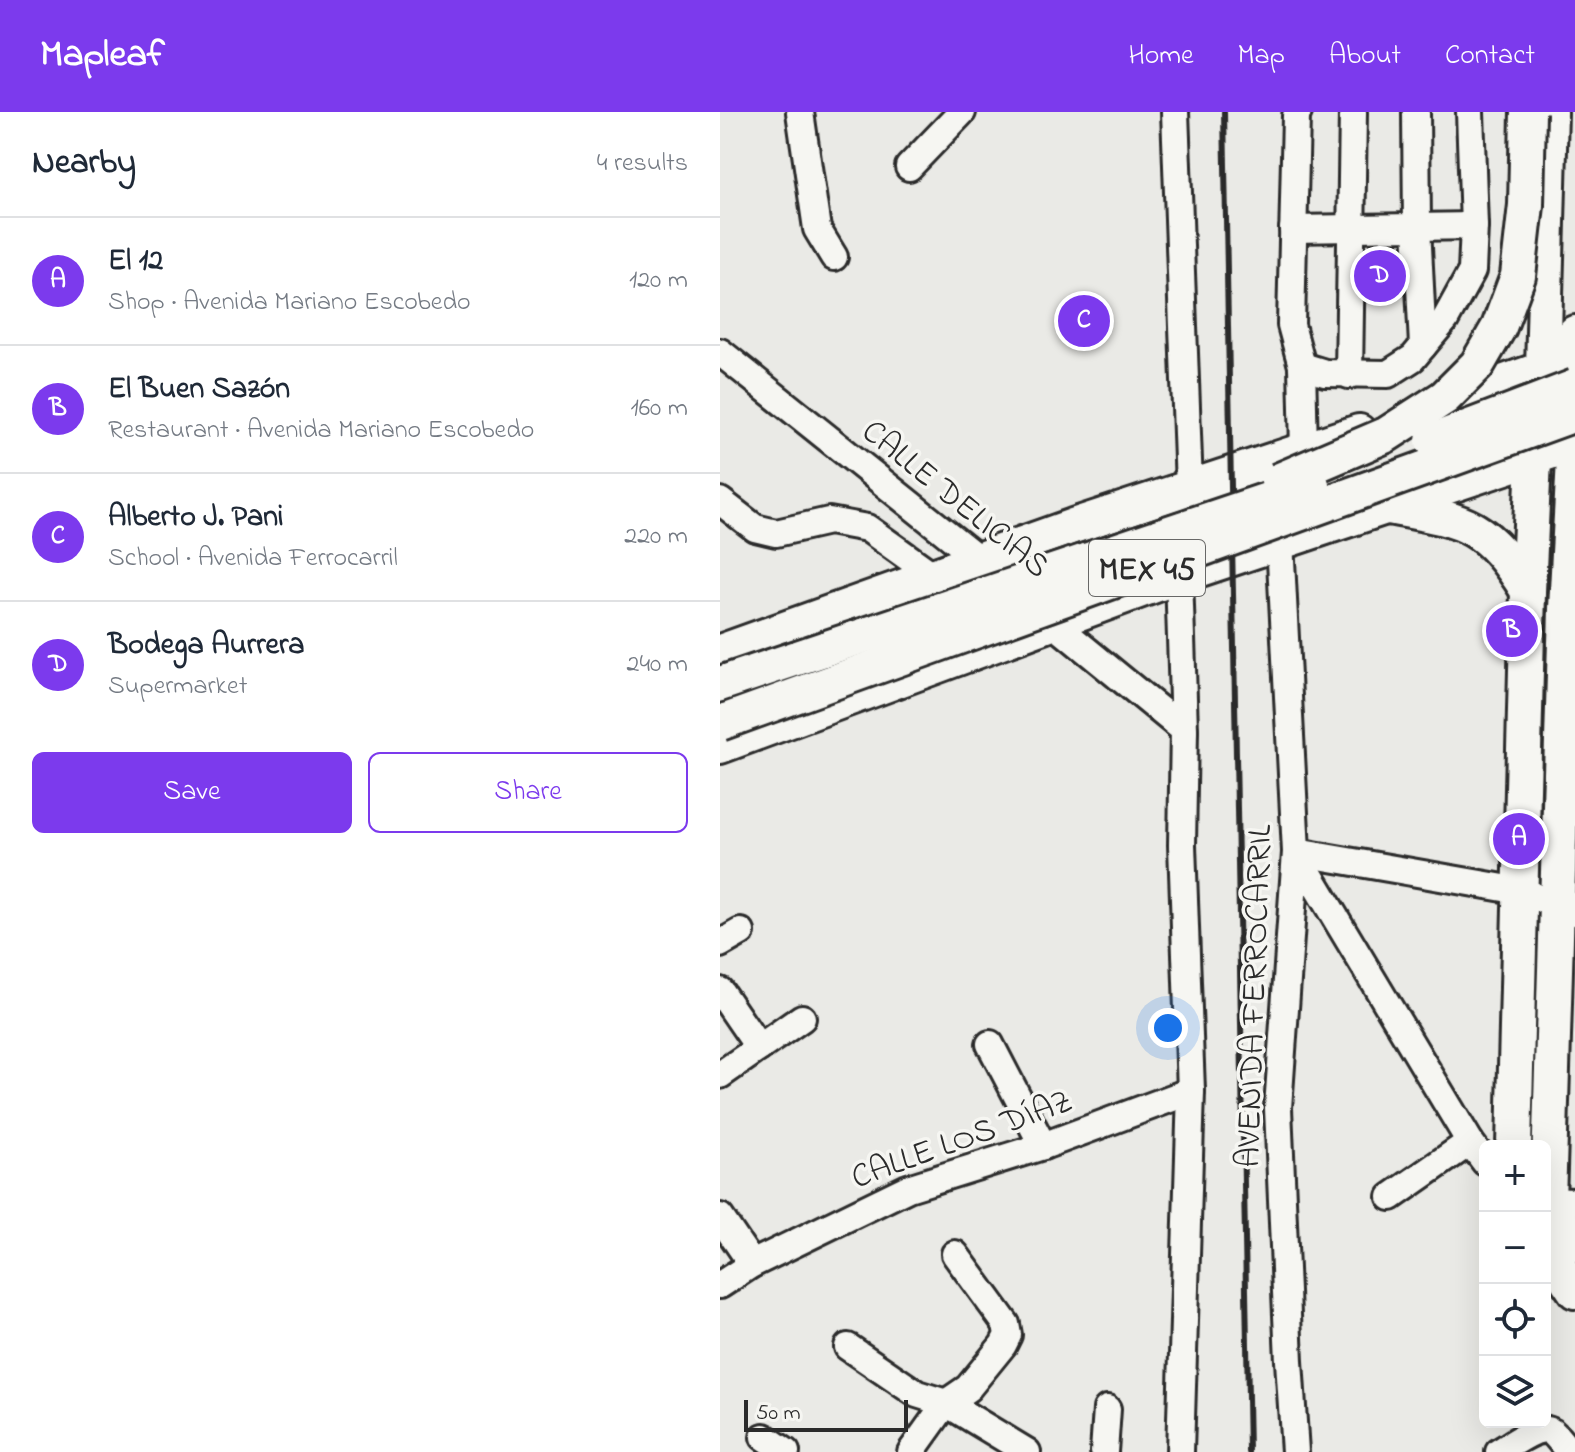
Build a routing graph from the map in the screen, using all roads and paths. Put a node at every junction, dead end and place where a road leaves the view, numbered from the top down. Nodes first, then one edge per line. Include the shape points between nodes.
1 (800, 112) edge
2 (962, 112) edge
3 (1175, 112) edge
4 (1298, 112) edge
5 (1353, 112) edge
6 (1416, 112) edge
7 (1470, 112) edge
8 (1528, 112) edge
9 (1550, 112) edge
10 (909, 167) dead end
11 (1474, 226) junction
12 (1417, 227) junction
13 (1353, 228) junction
14 (1293, 229) junction
15 (1545, 254) junction
16 (834, 257) dead end
17 (1575, 333) edge
18 (1423, 346) junction
19 (720, 352) edge
20 (1575, 358) edge
21 (1302, 366) junction
22 (1543, 369) junction
23 (1349, 375) junction
24 (1575, 387) edge
25 (1471, 395) junction
26 (1575, 414) edge
27 (1575, 441) edge
28 (1315, 447) junction
29 (1534, 459) junction
30 (1259, 465) junction
31 (1189, 487) junction
32 (720, 501) edge
33 (1243, 507) junction
34 (1383, 507) junction
35 (1572, 515) edge
36 (1350, 518) junction
37 (1073, 526) junction
38 (1285, 540) junction
39 (980, 560) junction
40 (934, 576) junction
41 (1179, 576) junction
42 (1528, 591) junction
43 (1106, 604) junction
44 (1053, 624) junction
45 (720, 652) edge
46 (720, 684) edge
47 (720, 723) edge
48 (1184, 730) junction
49 (720, 746) edge
50 (1296, 852) junction
51 (1522, 854) junction
52 (1567, 865) edge
53 (1521, 891) junction
54 (1566, 909) edge
55 (720, 991) edge
56 (802, 1018) dead end
57 (990, 1044) dead end
58 (759, 1048) junction
59 (720, 1075) edge
60 (1191, 1091) junction
61 (1514, 1140) edge
62 (1043, 1146) junction
63 (1477, 1152) edge
64 (1391, 1197) dead end
65 (1556, 1201) edge
66 (720, 1217) edge
67 (1575, 1244) edge
68 (955, 1254) dead end
69 (1551, 1256) edge
70 (752, 1264) junction
71 (720, 1285) edge
72 (1575, 1291) edge
73 (848, 1347) dead end
74 (946, 1403) junction
75 (1107, 1409) dead end
76 (764, 1437) dead end
77 (786, 1452) edge
78 (911, 1452) edge
79 (1027, 1452) edge
80 (1104, 1452) edge
81 (1180, 1452) edge
82 (1295, 1452) edge
83 (1499, 1452) edge
84 (1569, 1452) edge

1 - 16 street via 817,229
2 - 10 street
3 - 31 street
4 - 14 street
5 - 13 street
6 - 12 street
7 - 11 street
8 - 33 main road, bridge via 1518,276 1499,327 1477,365 1445,397 1386,435 1265,487
9 - 15 main road
11 - 12 street
11 - 18 street via 1472,271 1445,320
12 - 13 street
12 - 18 street
13 - 14 street
13 - 23 street
14 - 21 street via 1291,325
15 - 22 main road
15 - 25 main road via 1499,361
17 - 20 main road
18 - 23 street via 1388,374
19 - 39 street, CALLE DELICIAS
20 - 22 main road
20 - 27 main road
21 - 23 street
21 - 28 street
22 - 25 main road
22 - 29 main road
24 - 33 main road, MEX 45, bridge
25 - 28 main road
26 - 47 main road, MEX 45, bridge
27 - 29 main road
27 - 35 main road
28 - 30 main road
28 - 36 main road via 1315,498 1331,516
29 - 34 main road
29 - 42 main road
30 - 31 main road
30 - 38 main road via 1292,496
31 - 37 main road
32 - 40 street via 755,528 776,533 829,521 867,528
33 - 46 main road, MEX 45, bridge
34 - 36 main road
34 - 42 main road via 1472,527 1493,541
35 - 52 main road
36 - 38 main road
37 - 39 main road
37 - 43 main road via 1099,538 1108,550 1113,583
38 - 41 main road
38 - 50 street, AVENIDA FERROCARRIL
39 - 40 main road
39 - 44 street, CALLE DELICIAS
40 - 45 main road
41 - 43 main road
41 - 48 street
42 - 51 main road
43 - 44 main road
44 - 48 street, CALLE DELICIAS
44 - 49 main road
48 - 60 street via 1182,845
50 - 53 street
50 - 63 street
50 - 82 street, AVENIDA FERROCARRIL via 1278,1108
51 - 52 street
51 - 53 main road
52 - 54 main road
53 - 54 street
53 - 61 main road
54 - 65 main road
55 - 58 street
56 - 58 street
57 - 62 street
58 - 59 street
60 - 62 street, CALLE LOS DÍAZ
60 - 81 street
62 - 70 street, CALLE LOS DÍAZ via 908,1188
63 - 64 street
65 - 67 main road
66 - 70 street
68 - 74 street via 1006,1324 1008,1335 968,1388
69 - 72 main road
70 - 71 street, CALLE LOS DÍAZ
73 - 74 street via 917,1394
74 - 78 street
74 - 79 street
75 - 80 street
76 - 77 street
83 - 84 street via 1544,1429

